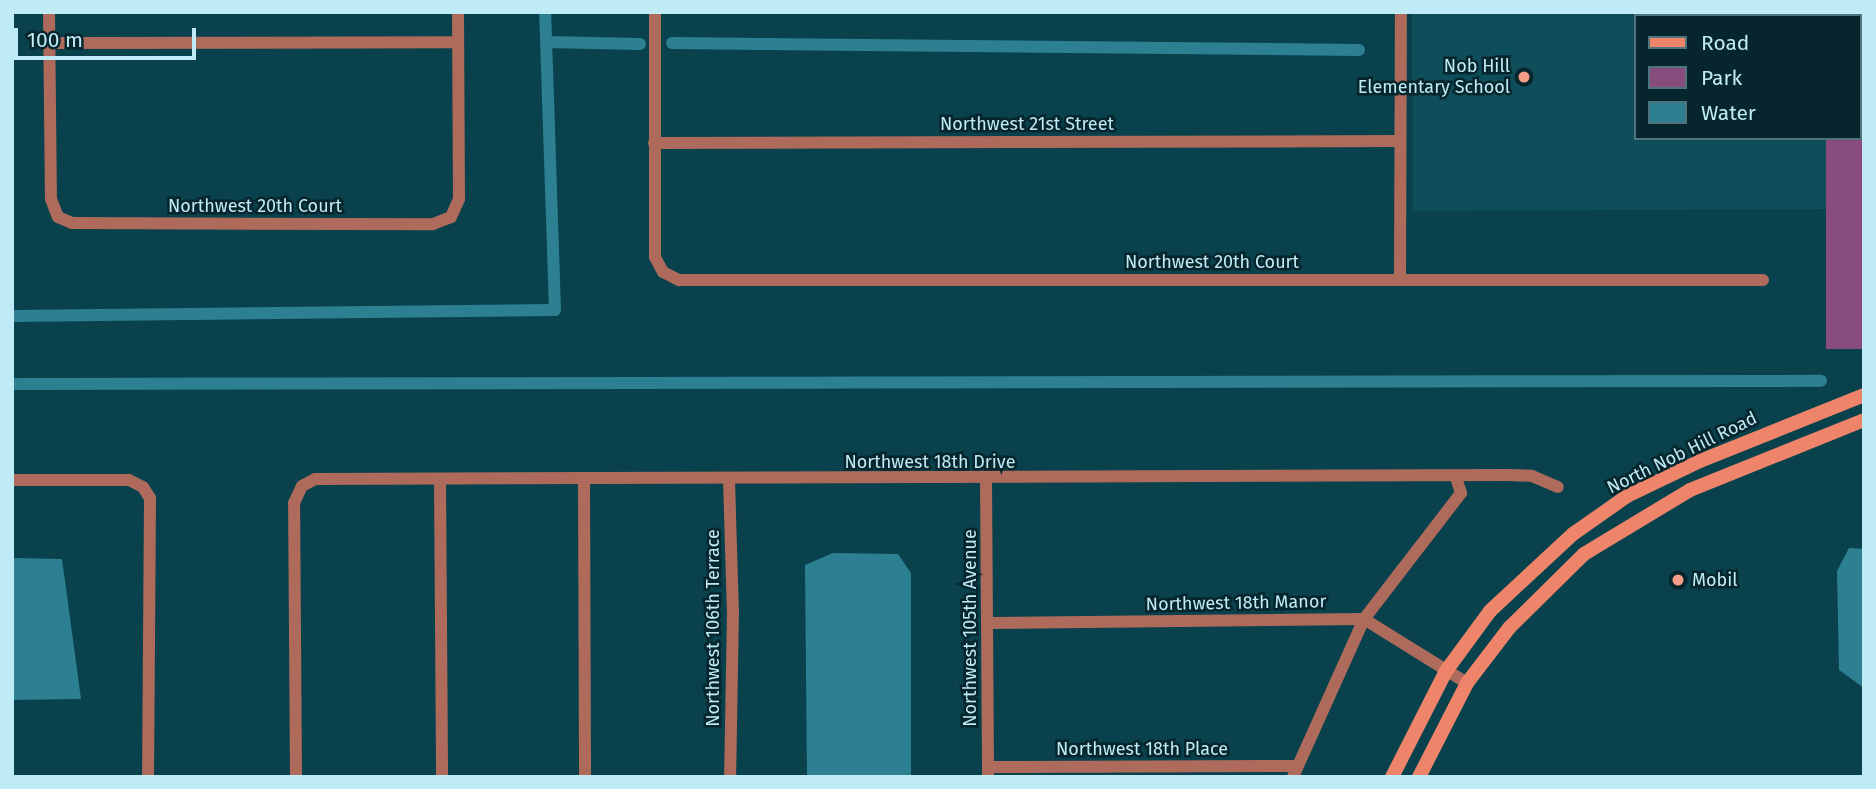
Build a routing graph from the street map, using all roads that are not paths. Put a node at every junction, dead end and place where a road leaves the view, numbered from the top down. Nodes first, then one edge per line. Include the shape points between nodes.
1 (49, 12) edge
2 (458, 12) edge
3 (655, 12) edge
4 (1401, 12) edge
5 (458, 42) junction
6 (49, 43) junction
7 (1400, 141) junction
8 (654, 143) junction
9 (1400, 279) junction
10 (1763, 280) dead end
11 (1864, 396) edge
12 (1864, 420) edge
13 (1455, 475) junction
14 (986, 479) junction
15 (12, 480) edge
16 (440, 480) junction
17 (584, 480) junction
18 (729, 480) junction
19 (1558, 487) dead end
20 (1364, 619) junction
21 (988, 623) junction
22 (1446, 671) junction
23 (1467, 683) junction
24 (988, 772) edge
25 (1295, 772) edge
26 (148, 777) edge
27 (296, 777) edge
28 (442, 777) edge
29 (586, 777) edge
30 (730, 777) edge
31 (1392, 777) edge
32 (1419, 777) edge

1 - 6 street
2 - 5 street
3 - 8 street
4 - 7 street
5 - 6 street
5 - 6 street, Northwest 20th Court via 459,199 451,217 433,224 72,223 58,216 51,199
7 - 8 street, Northwest 21st Street
7 - 9 street
8 - 9 street, Northwest 20th Court via 655,257 663,272 679,280
9 - 10 street, Northwest 20th Court
11 - 22 main road, North Nob Hill Road via 1742,442 1627,496 1543,559 1490,611
12 - 23 main road, North Nob Hill Road via 1689,490 1584,554 1509,628
13 - 14 street, Northwest 18th Drive
13 - 19 street, Northwest 18th Drive via 1532,476
13 - 20 street via 1461,493
14 - 18 street, Northwest 18th Drive
14 - 21 street, Northwest 105th Avenue
15 - 26 street via 129,480 143,487 150,498
16 - 17 street, Northwest 18th Drive
16 - 27 street, Northwest 18th Drive via 315,479 302,486 294,503
16 - 28 street
17 - 18 street, Northwest 18th Drive
17 - 29 street
18 - 30 street, Northwest 106th Terrace via 733,611
20 - 21 street, Northwest 18th Manor
20 - 22 street
20 - 25 street
21 - 24 street, Northwest 105th Avenue
22 - 23 street
22 - 31 main road, North Nob Hill Road
23 - 32 main road, North Nob Hill Road
24 - 25 street, Northwest 18th Place

